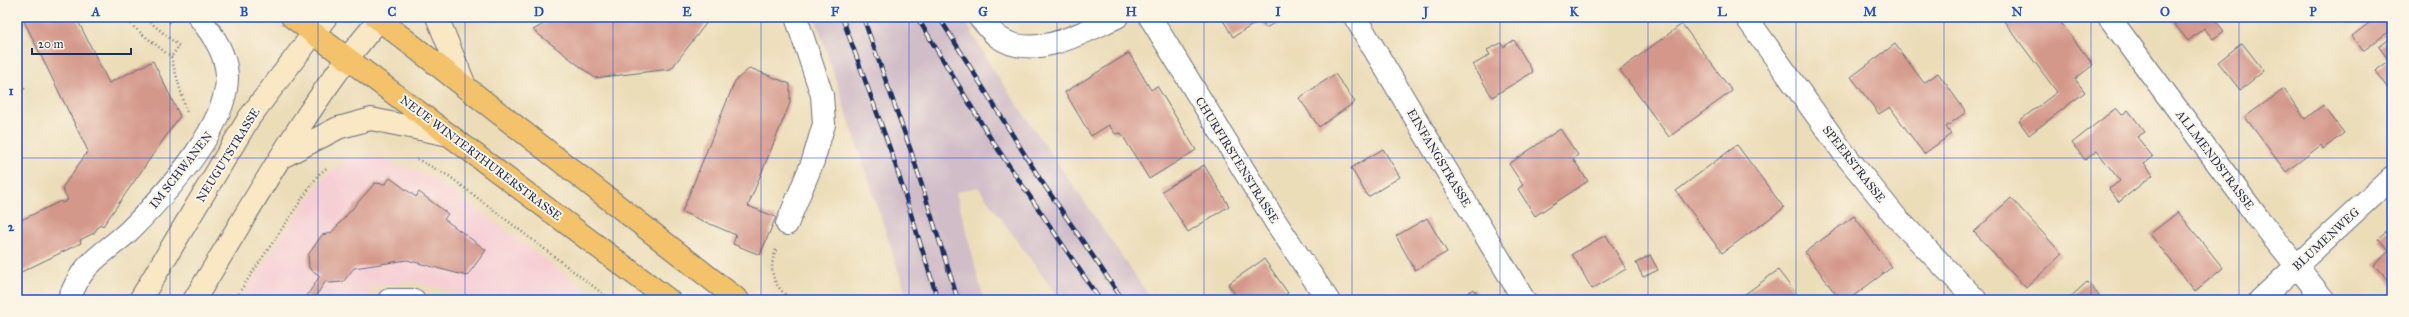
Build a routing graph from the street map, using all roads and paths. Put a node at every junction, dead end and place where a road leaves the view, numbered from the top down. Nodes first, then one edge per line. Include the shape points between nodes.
1 (121, 17) edge
2 (144, 17) edge
3 (199, 17) edge
4 (292, 17) edge
5 (437, 17) edge
6 (796, 17) edge
7 (979, 17) edge
8 (1117, 17) edge
9 (1150, 17) edge
10 (1355, 17) edge
11 (1746, 17) edge
12 (2108, 17) edge
13 (380, 18) edge
14 (319, 25) edge
15 (171, 57) junction
16 (348, 58) junction
17 (17, 86) edge
18 (466, 88) junction
19 (25, 89) dead end
20 (190, 118) dead end
21 (449, 134) junction
22 (283, 157) junction
23 (416, 159) dead end
24 (330, 166) dead end
25 (2392, 177) edge
26 (787, 224) joint
27 (2297, 267) junction
28 (68, 300) edge
29 (140, 300) edge
30 (194, 300) edge
31 (234, 300) edge
32 (389, 300) edge
33 (414, 300) edge
34 (611, 300) edge
35 (669, 300) edge
36 (738, 300) edge
37 (792, 300) edge
38 (1328, 300) edge
39 (1524, 300) edge
40 (1976, 300) edge
41 (2260, 300) edge
42 (2324, 300) edge

1 - 15 path
2 - 15 path via 179,46
3 - 28 street, IM SCHWANEN via 216,39 226,68 225,98 213,130 165,193 129,231 84,270
4 - 14 main road, NEUE WINTERTHURERSTRASSE
5 - 18 main road
6 - 26 street via 822,95 824,124 813,161
7 - 8 street via 998,38 1025,47 1050,46
9 - 38 street, CHURFIRSTENSTRASSE via 1275,221
10 - 39 street, EINFANGSTRASSE
11 - 40 street, SPEERSTRASSE via 1848,158 1895,216
12 - 27 street, ALLMENDSTRASSE
13 - 16 main road
13 - 18 main road
14 - 16 main road, NEUE WINTERTHURERSTRASSE
14 - 29 main road, NEUGUTSTRASSE via 250,118
15 - 20 path
16 - 21 main road, NEUE WINTERTHURERSTRASSE
16 - 22 main road
17 - 19 path
18 - 36 main road
21 - 22 main road via 371,119 338,128
21 - 35 main road, NEUE WINTERTHURERSTRASSE
22 - 30 main road
23 - 34 path via 449,176
24 - 31 path via 318,175
25 - 27 street, BLUMENWEG
26 - 37 path via 771,261 773,278 782,292
27 - 41 street, BLUMENWEG
27 - 42 street, ALLMENDSTRASSE
32 - 33 street

